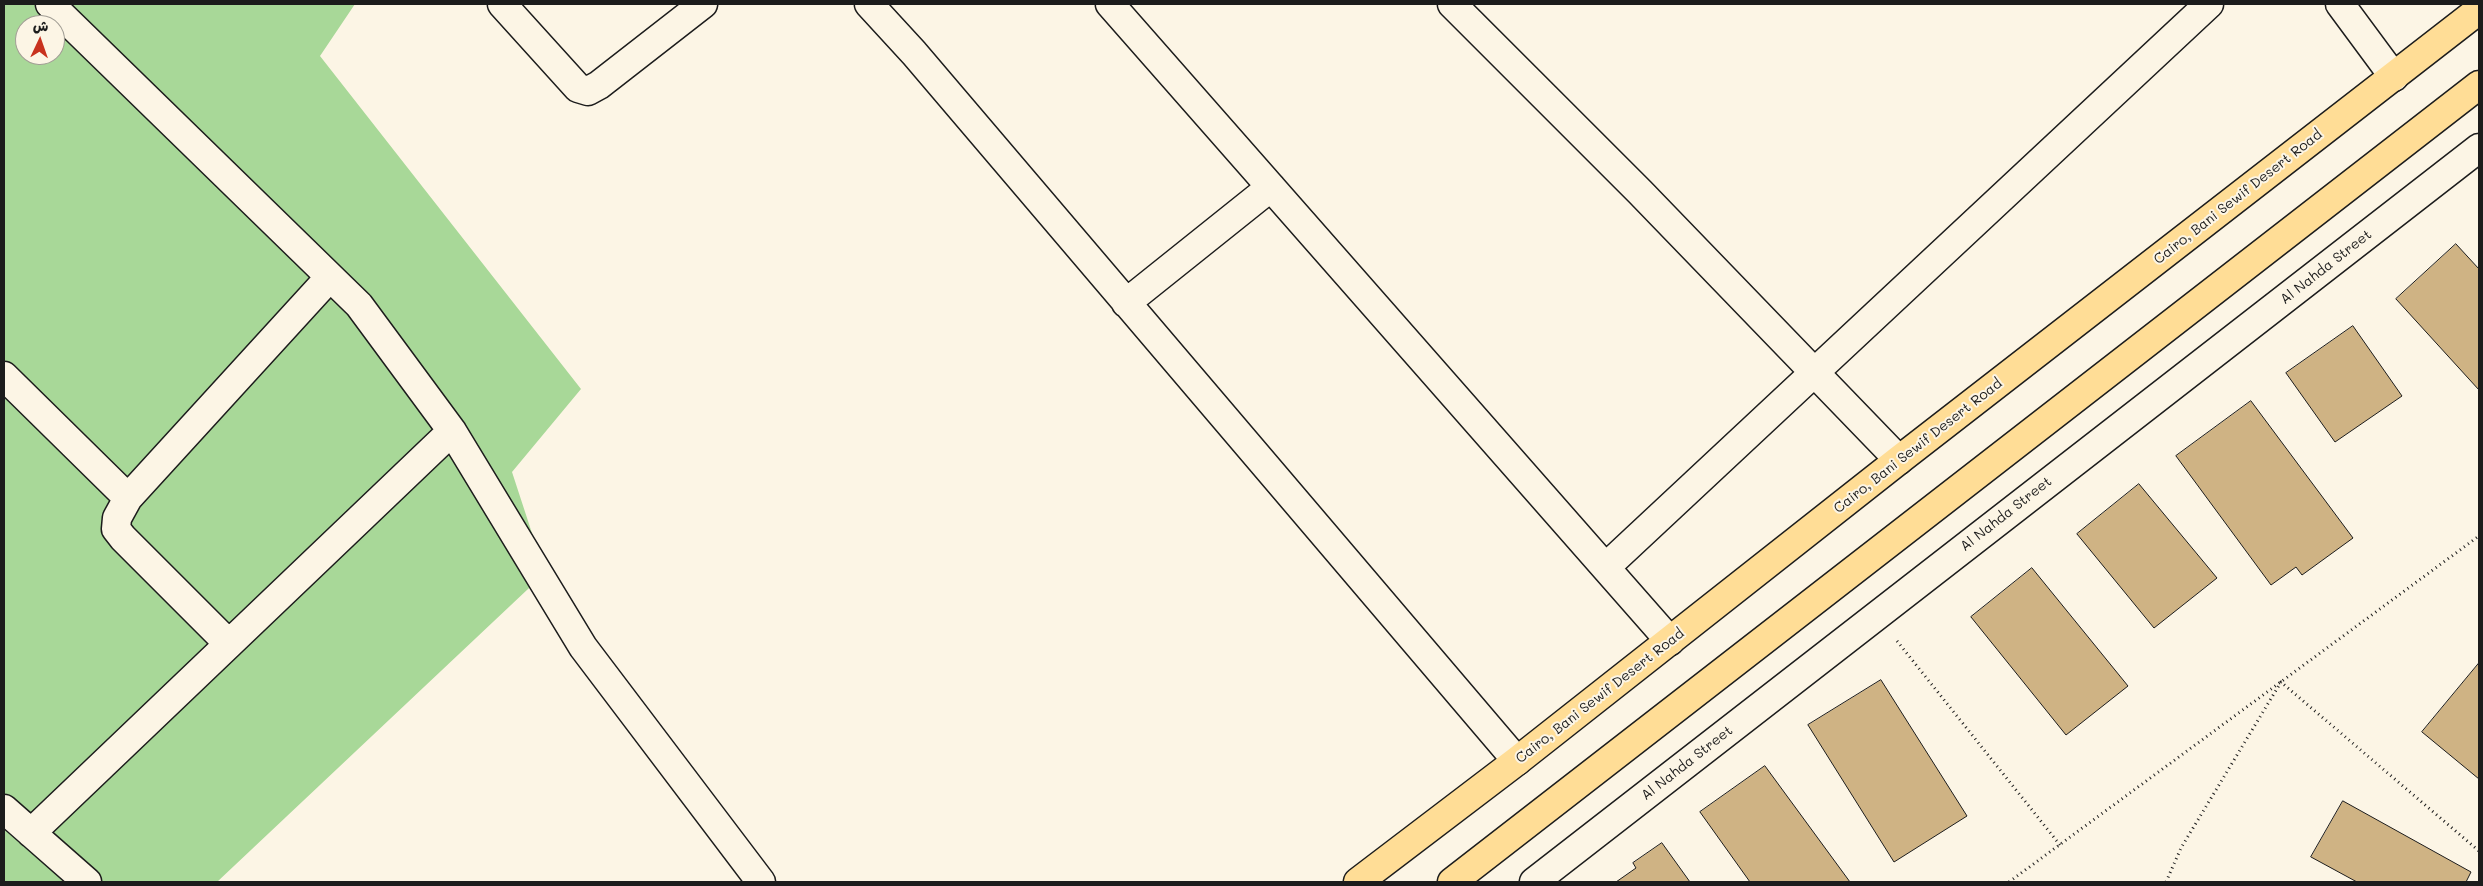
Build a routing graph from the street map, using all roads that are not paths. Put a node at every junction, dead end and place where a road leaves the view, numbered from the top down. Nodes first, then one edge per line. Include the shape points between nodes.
1 (50, 4) edge
2 (502, 4) edge
3 (703, 4) edge
4 (869, 4) edge
5 (1110, 4) edge
6 (1452, 4) edge
7 (2208, 4) edge
8 (2340, 4) edge
9 (2470, 11) edge
10 (2394, 76) junction
11 (2479, 85) edge
12 (2479, 148) edge
13 (1271, 187) junction
14 (330, 276) junction
15 (1126, 303) junction
16 (1815, 374) junction
17 (4, 376) edge
18 (452, 431) junction
19 (1899, 460) junction
20 (128, 498) junction
21 (1606, 567) junction
22 (1670, 640) junction
23 (229, 644) junction
24 (1517, 762) junction
25 (4, 809) edge
26 (31, 833) junction
27 (87, 882) edge
28 (761, 882) edge
29 (1358, 882) edge
30 (1452, 882) edge
31 (1534, 882) edge

1 - 14 street
2 - 3 street via 578,88 588,91
4 - 15 street
5 - 13 street
6 - 16 street via 1640,192
7 - 16 street
8 - 10 street
9 - 10 main road, Cairo, Bani Sewif Desert Road
10 - 19 main road, Cairo, Bani Sewif Desert Road
11 - 30 main road
12 - 31 street, Al Nahda Street
13 - 15 street
13 - 21 street
14 - 18 street via 359,305
14 - 20 street
15 - 24 street
16 - 19 street
16 - 21 street
17 - 20 street
18 - 23 street
18 - 28 street via 583,647
19 - 22 main road, Cairo, Bani Sewif Desert Road
20 - 23 street via 117,518 116,529
21 - 22 street
22 - 24 main road, Cairo, Bani Sewif Desert Road
23 - 26 street
24 - 29 main road, Cairo, Bani Sewif Desert Road
25 - 26 street
26 - 27 street

